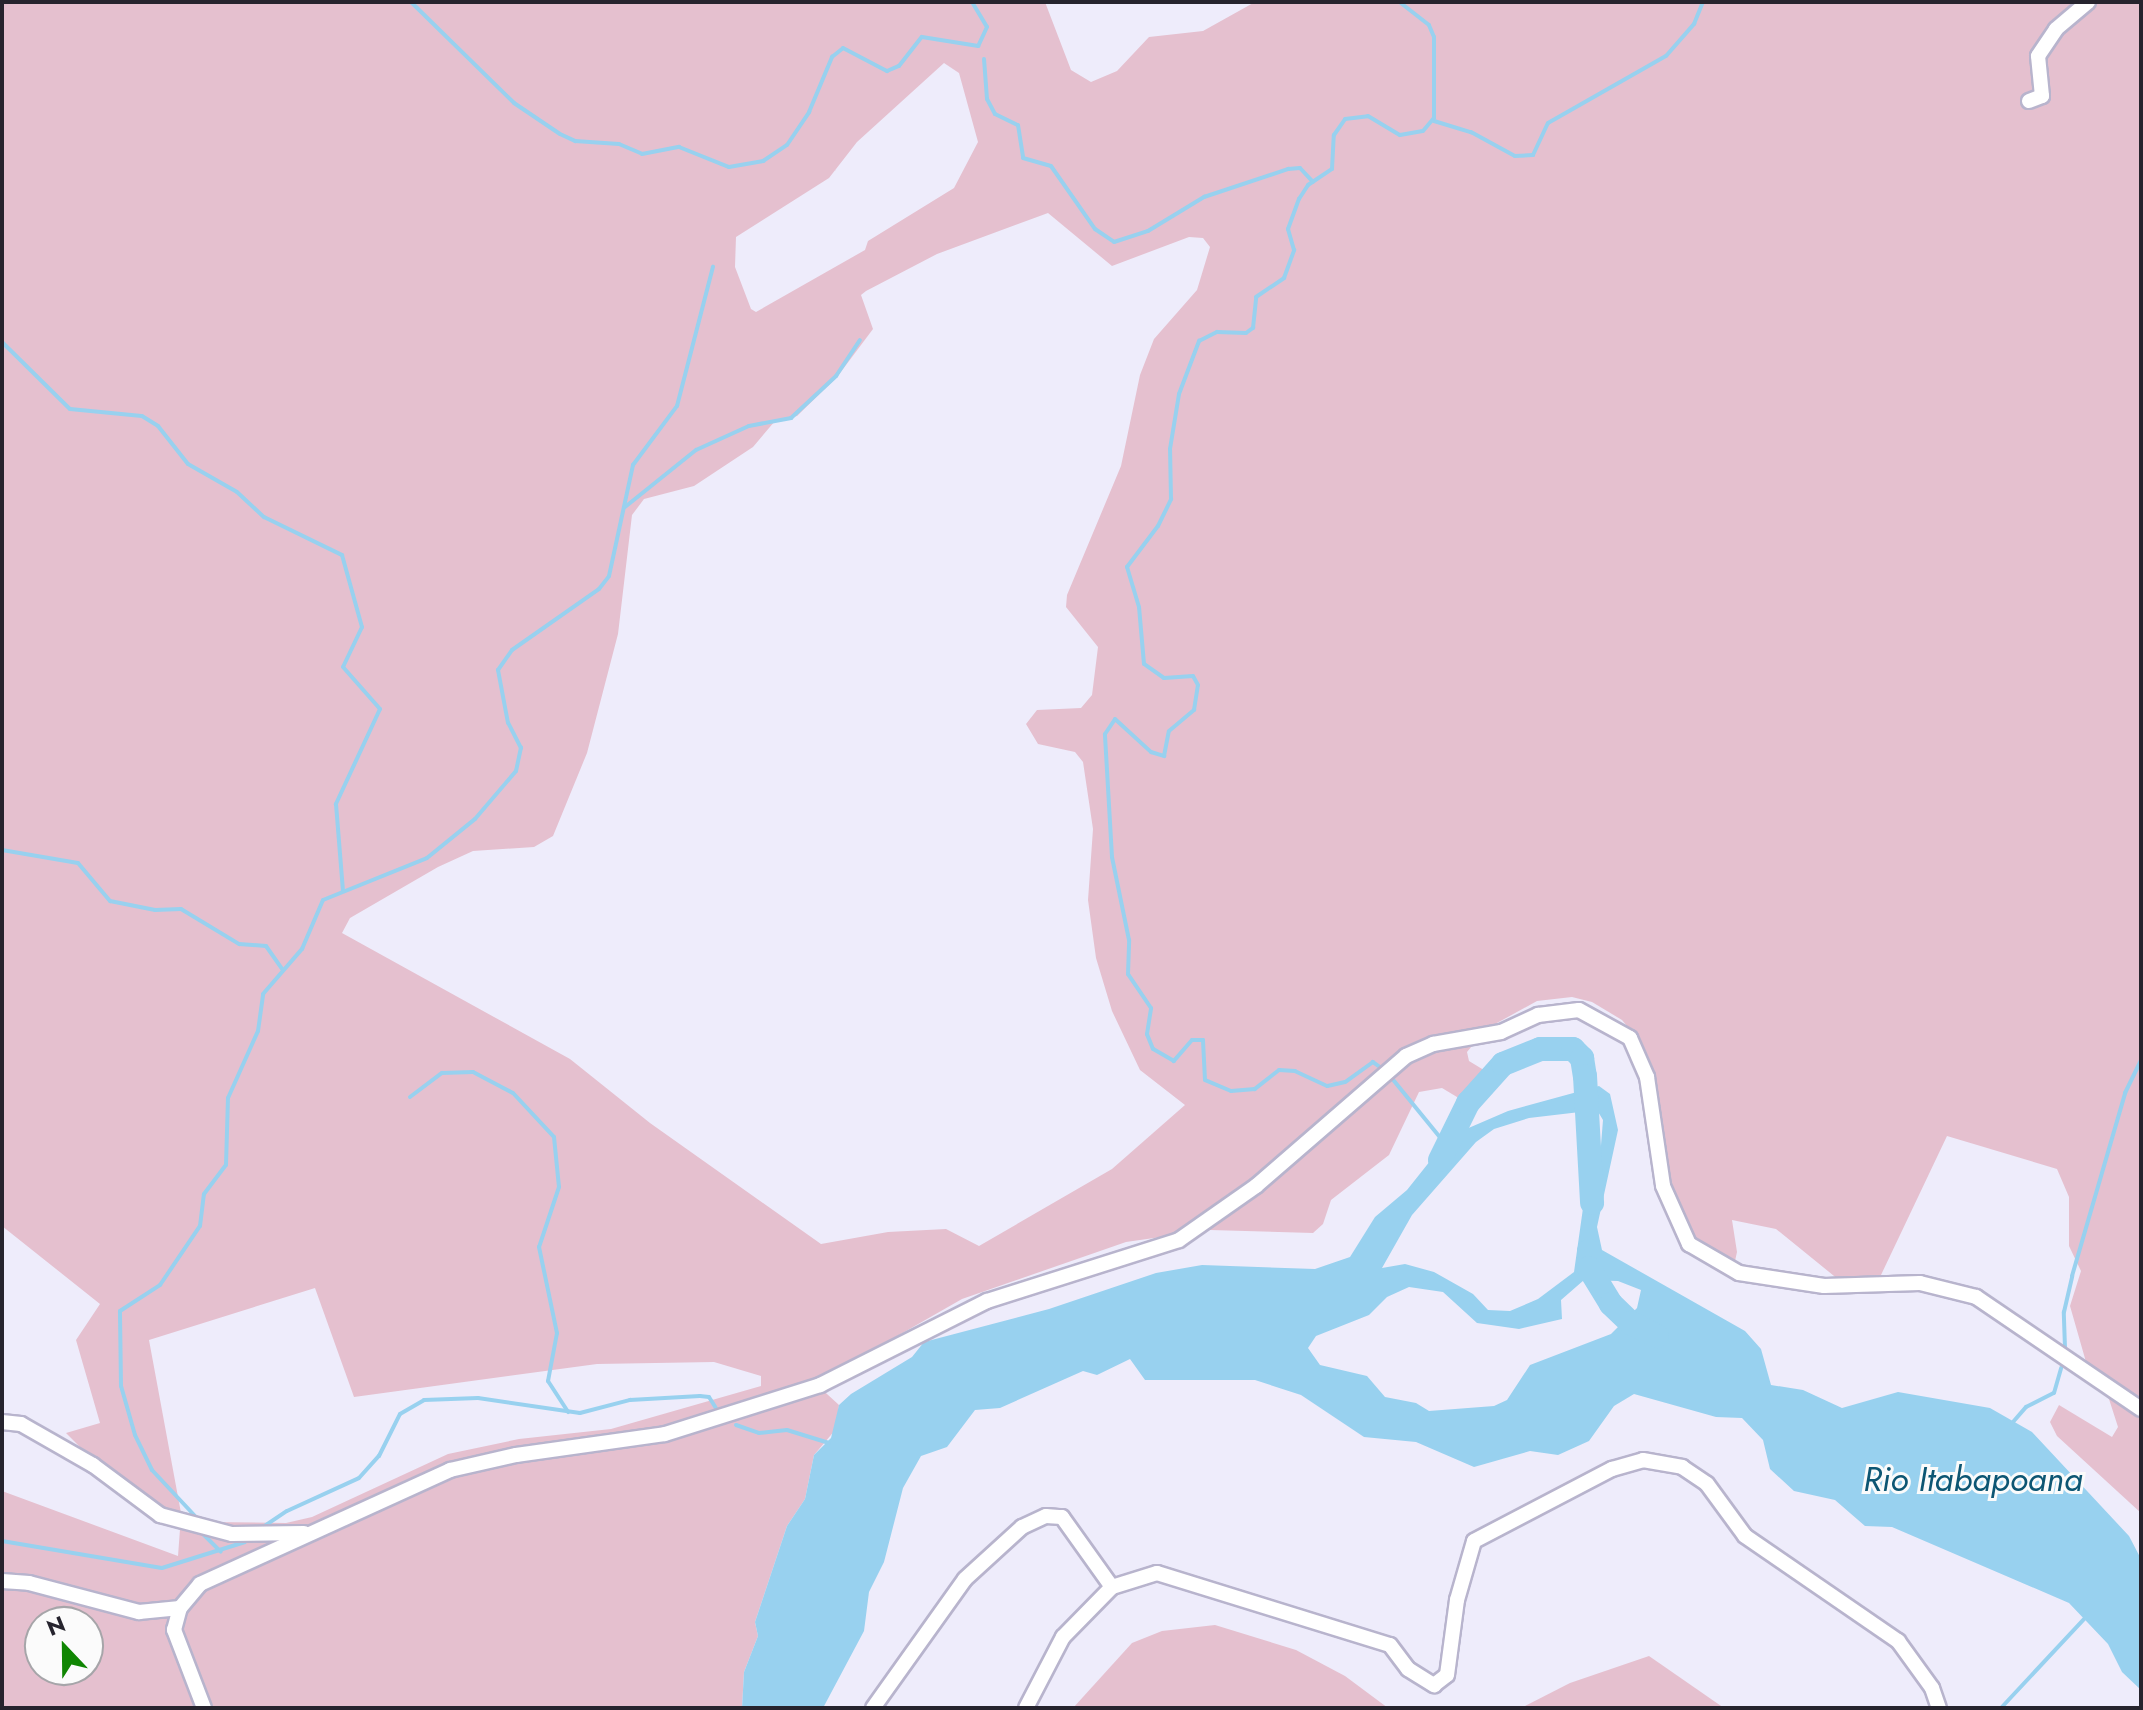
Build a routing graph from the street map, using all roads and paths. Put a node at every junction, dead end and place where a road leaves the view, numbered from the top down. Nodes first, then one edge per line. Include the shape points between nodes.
1 (2088, 2) edge
2 (2029, 101) dead end
3 (2141, 1409) edge
4 (2, 1422) edge
5 (308, 1533) junction
6 (2, 1581) edge
7 (1112, 1587) junction
8 (180, 1608) junction
9 (204, 1708) edge
10 (873, 1708) edge
11 (1026, 1708) edge
12 (1939, 1708) edge

1 - 2 street via 2056,29 2038,56 2042,96
3 - 5 street via 1976,1297 1920,1283 1824,1286 1739,1273 1689,1244 1663,1186 1647,1077 1630,1038 1579,1010 1538,1015 1474,1040 1433,1044 1386,1072 1256,1186 1179,1240 987,1301 820,1385 665,1434 450,1470
4 - 5 street via 21,1424 93,1465 160,1515 232,1534
5 - 8 street via 200,1584
6 - 8 street via 29,1583 139,1612
7 - 10 street via 1062,1517 1046,1516 1022,1527 965,1579
7 - 11 street via 1063,1637
7 - 12 street via 1157,1573 1390,1645 1416,1676 1434,1685 1447,1675 1457,1600 1474,1541 1612,1469 1643,1460 1665,1461 1707,1484 1745,1536 1898,1641 1932,1688
8 - 9 street via 174,1630

